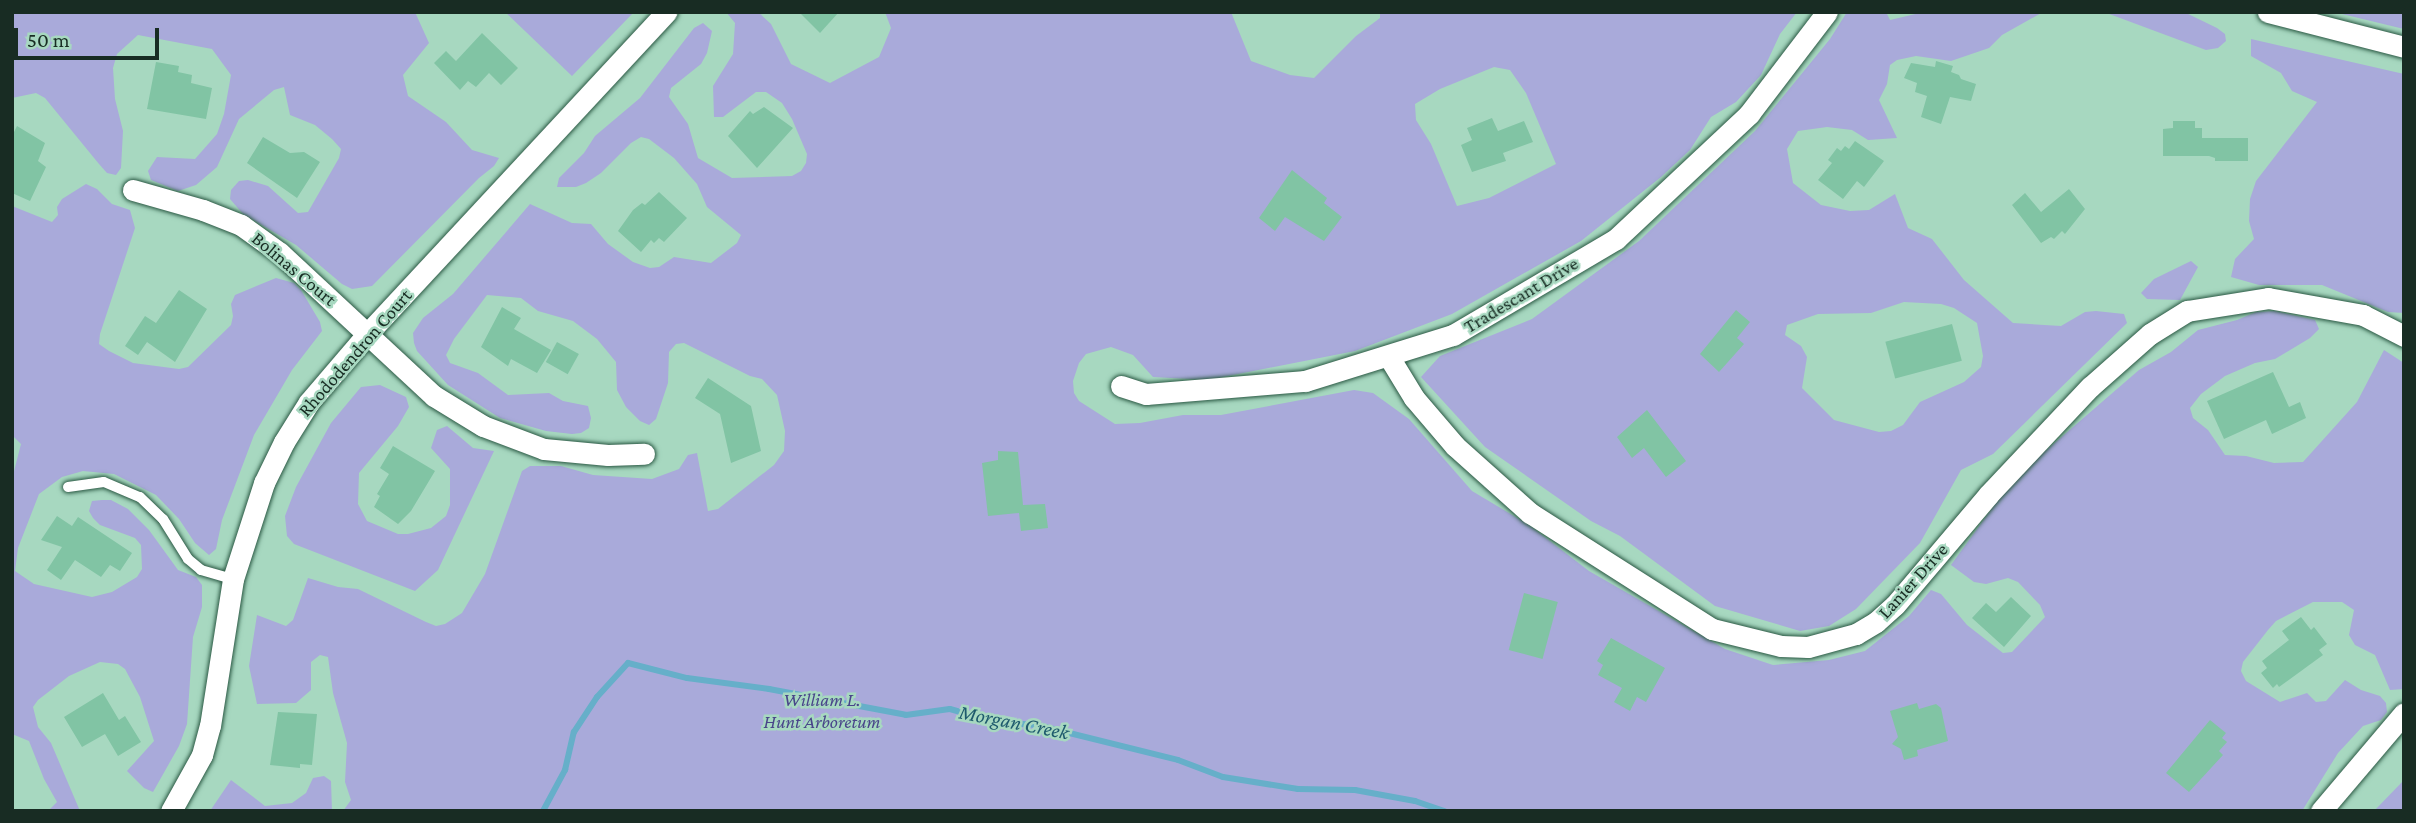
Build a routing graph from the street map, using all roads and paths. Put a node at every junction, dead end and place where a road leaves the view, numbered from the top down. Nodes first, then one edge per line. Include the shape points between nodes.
1 (666, 12) edge
2 (1827, 12) edge
3 (2268, 12) edge
4 (2404, 47) edge
5 (133, 190) dead end
6 (369, 332) junction
7 (2404, 336) edge
8 (1389, 357) junction
9 (1121, 386) dead end
10 (644, 454) dead end
11 (68, 487) dead end
12 (233, 579) junction
13 (2404, 713) edge
14 (171, 811) edge
15 (2321, 811) edge

1 - 6 street, Rhododendron Court
2 - 8 street, Tradescant Drive via 1749,114 1616,239 1453,335
3 - 4 street
5 - 6 street, Bolinas Court via 241,225 280,253
6 - 10 street, Bolinas Court via 434,396 482,426 515,440 574,453
6 - 12 street, Rhododendron Court via 309,402 284,442 260,493
7 - 8 street, Lanier Drive via 2363,315 2268,298 2187,312 2150,334 2090,387 1876,622 1856,634 1808,647 1781,646 1712,629 1530,513 1455,446 1413,398
8 - 9 street, Tradescant Drive via 1304,381 1146,394
11 - 12 lane via 104,482 140,497 163,519 188,559 201,570
12 - 14 street, Rhododendron Court via 210,726 193,774
13 - 15 street

